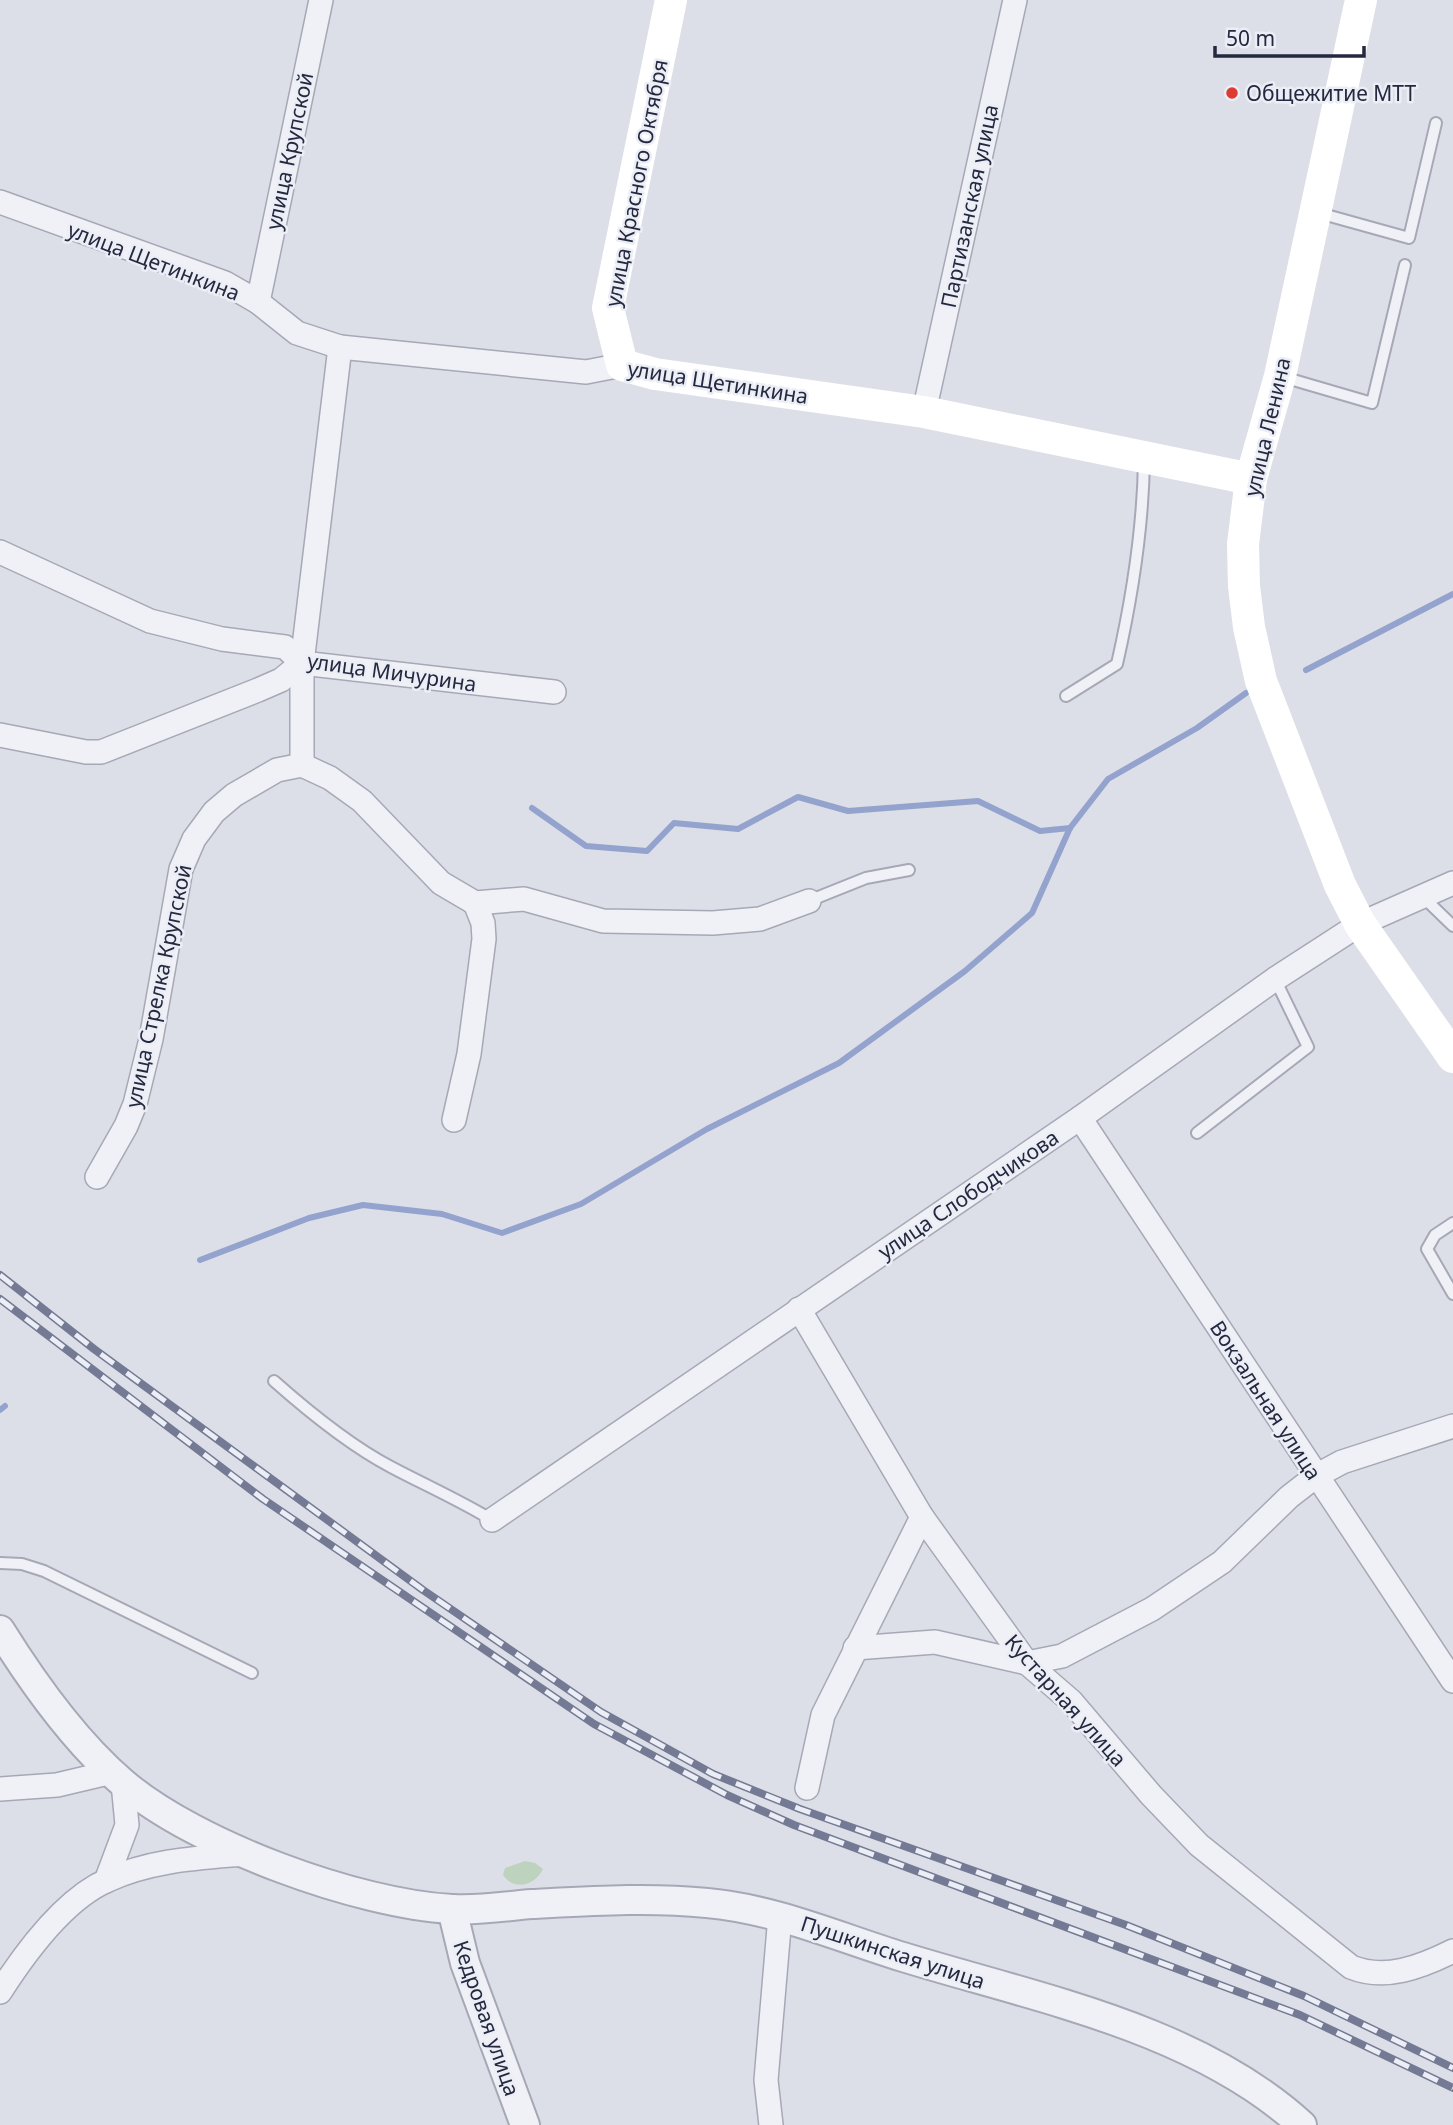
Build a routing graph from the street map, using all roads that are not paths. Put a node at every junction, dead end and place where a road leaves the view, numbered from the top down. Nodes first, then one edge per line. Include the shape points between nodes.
1 (321, 0) edge
2 (671, 0) edge
3 (1015, 0) edge
4 (1361, 0) edge
5 (1436, 123) dead end
6 (0, 202) edge
7 (1313, 212) junction
8 (1405, 265) dead end
9 (258, 302) junction
10 (340, 346) junction
11 (622, 365) junction
12 (1280, 376) junction
13 (924, 412) junction
14 (1144, 457) junction
15 (1251, 478) junction
16 (0, 552) edge
17 (302, 663) junction
18 (554, 692) dead end
19 (1066, 696) dead end
20 (0, 735) edge
21 (302, 765) junction
22 (909, 870) dead end
23 (1453, 883) edge
24 (1422, 896) junction
25 (812, 899) joint
26 (475, 903) junction
27 (1360, 924) junction
28 (1453, 926) edge
29 (1275, 979) junction
30 (1453, 1057) edge
31 (1080, 1118) junction
32 (454, 1120) dead end
33 (1197, 1133) dead end
34 (97, 1177) dead end
35 (1453, 1223) edge
36 (1453, 1294) edge
37 (799, 1309) junction
38 (274, 1381) dead end
39 (1453, 1426) edge
40 (1316, 1476) junction
41 (922, 1517) junction
42 (492, 1520) joint
43 (0, 1563) edge
44 (2, 1637) edge
45 (855, 1648) junction
46 (1027, 1663) junction
47 (252, 1673) dead end
48 (1453, 1681) edge
49 (117, 1777) junction
50 (807, 1788) dead end
51 (0, 1789) edge
52 (247, 1853) junction
53 (106, 1881) junction
54 (452, 1909) junction
55 (779, 1916) junction
56 (1453, 1951) edge
57 (0, 1992) edge
58 (525, 2125) edge
59 (771, 2125) edge
60 (1302, 2125) edge

1 - 9 street, улица Крупской
2 - 11 main road, улица Красного Октября via 608,308
3 - 13 street, Партизанская улица
4 - 7 main road, улица Ленина
5 - 7 lane via 1409,238
6 - 9 street, улица Щетинкина via 225,283
7 - 12 main road, улица Ленина
8 - 12 lane via 1372,403
9 - 10 street, улица Щетинкина via 297,333
10 - 11 street, улица Щетинкина via 586,372
10 - 17 street
11 - 13 main road, улица Щетинкина via 655,374
12 - 15 main road, улица Ленина
13 - 14 main road, улица Щетинкина
14 - 15 main road, улица Щетинкина
14 - 19 lane via 1144,496 1117,664
15 - 27 main road, улица Ленина via 1242,544 1244,586 1261,681 1322,845
16 - 17 street, улица Мичурина via 150,621 222,639 285,647
17 - 18 street, улица Мичурина
17 - 20 street via 281,680 102,752
17 - 21 street
21 - 26 street via 316,769 362,800 441,883
21 - 34 street, улица Стрелка Крупской via 277,770 234,795 194,839 181,869 135,1104
22 - 25 lane via 866,878
23 - 24 street, улица Слободчикова
24 - 27 street, улица Слободчикова
24 - 28 lane
25 - 26 street via 760,919 704,923 603,921 524,900
26 - 32 street via 484,939
27 - 29 street, улица Слободчикова
27 - 30 main road, улица Ленина
29 - 31 street, улица Слободчикова
29 - 33 lane via 1308,1047
31 - 37 street, улица Слободчикова
31 - 40 street, Вокзальная улица
35 - 36 lane via 1435,1235 1427,1249
37 - 41 street, Кустарная улица
37 - 42 street, улица Слободчикова
38 - 42 lane via 312,1415 390,1466
39 - 40 street via 1342,1462
40 - 46 street via 1222,1562 1152,1609 1086,1646
40 - 48 street, Вокзальная улица
41 - 45 street
41 - 46 street, Кустарная улица
43 - 47 lane via 44,1571
44 - 49 street, Пушкинская улица
45 - 46 street via 935,1642
45 - 50 street via 823,1715
46 - 56 street, Кустарная улица via 1071,1701 1199,1845 1351,1967 1380,1974 1395,1972
49 - 51 street
49 - 52 street, Пушкинская улица via 185,1825
49 - 53 street via 127,1825
52 - 53 street via 169,1861
52 - 54 street, Пушкинская улица via 325,1882
53 - 57 street via 42,1934
54 - 55 street, Пушкинская улица via 658,1899
54 - 58 street, Кедровая улица via 473,1987
55 - 59 street via 766,2080
55 - 60 street, Пушкинская улица via 1128,2026 1230,2072

